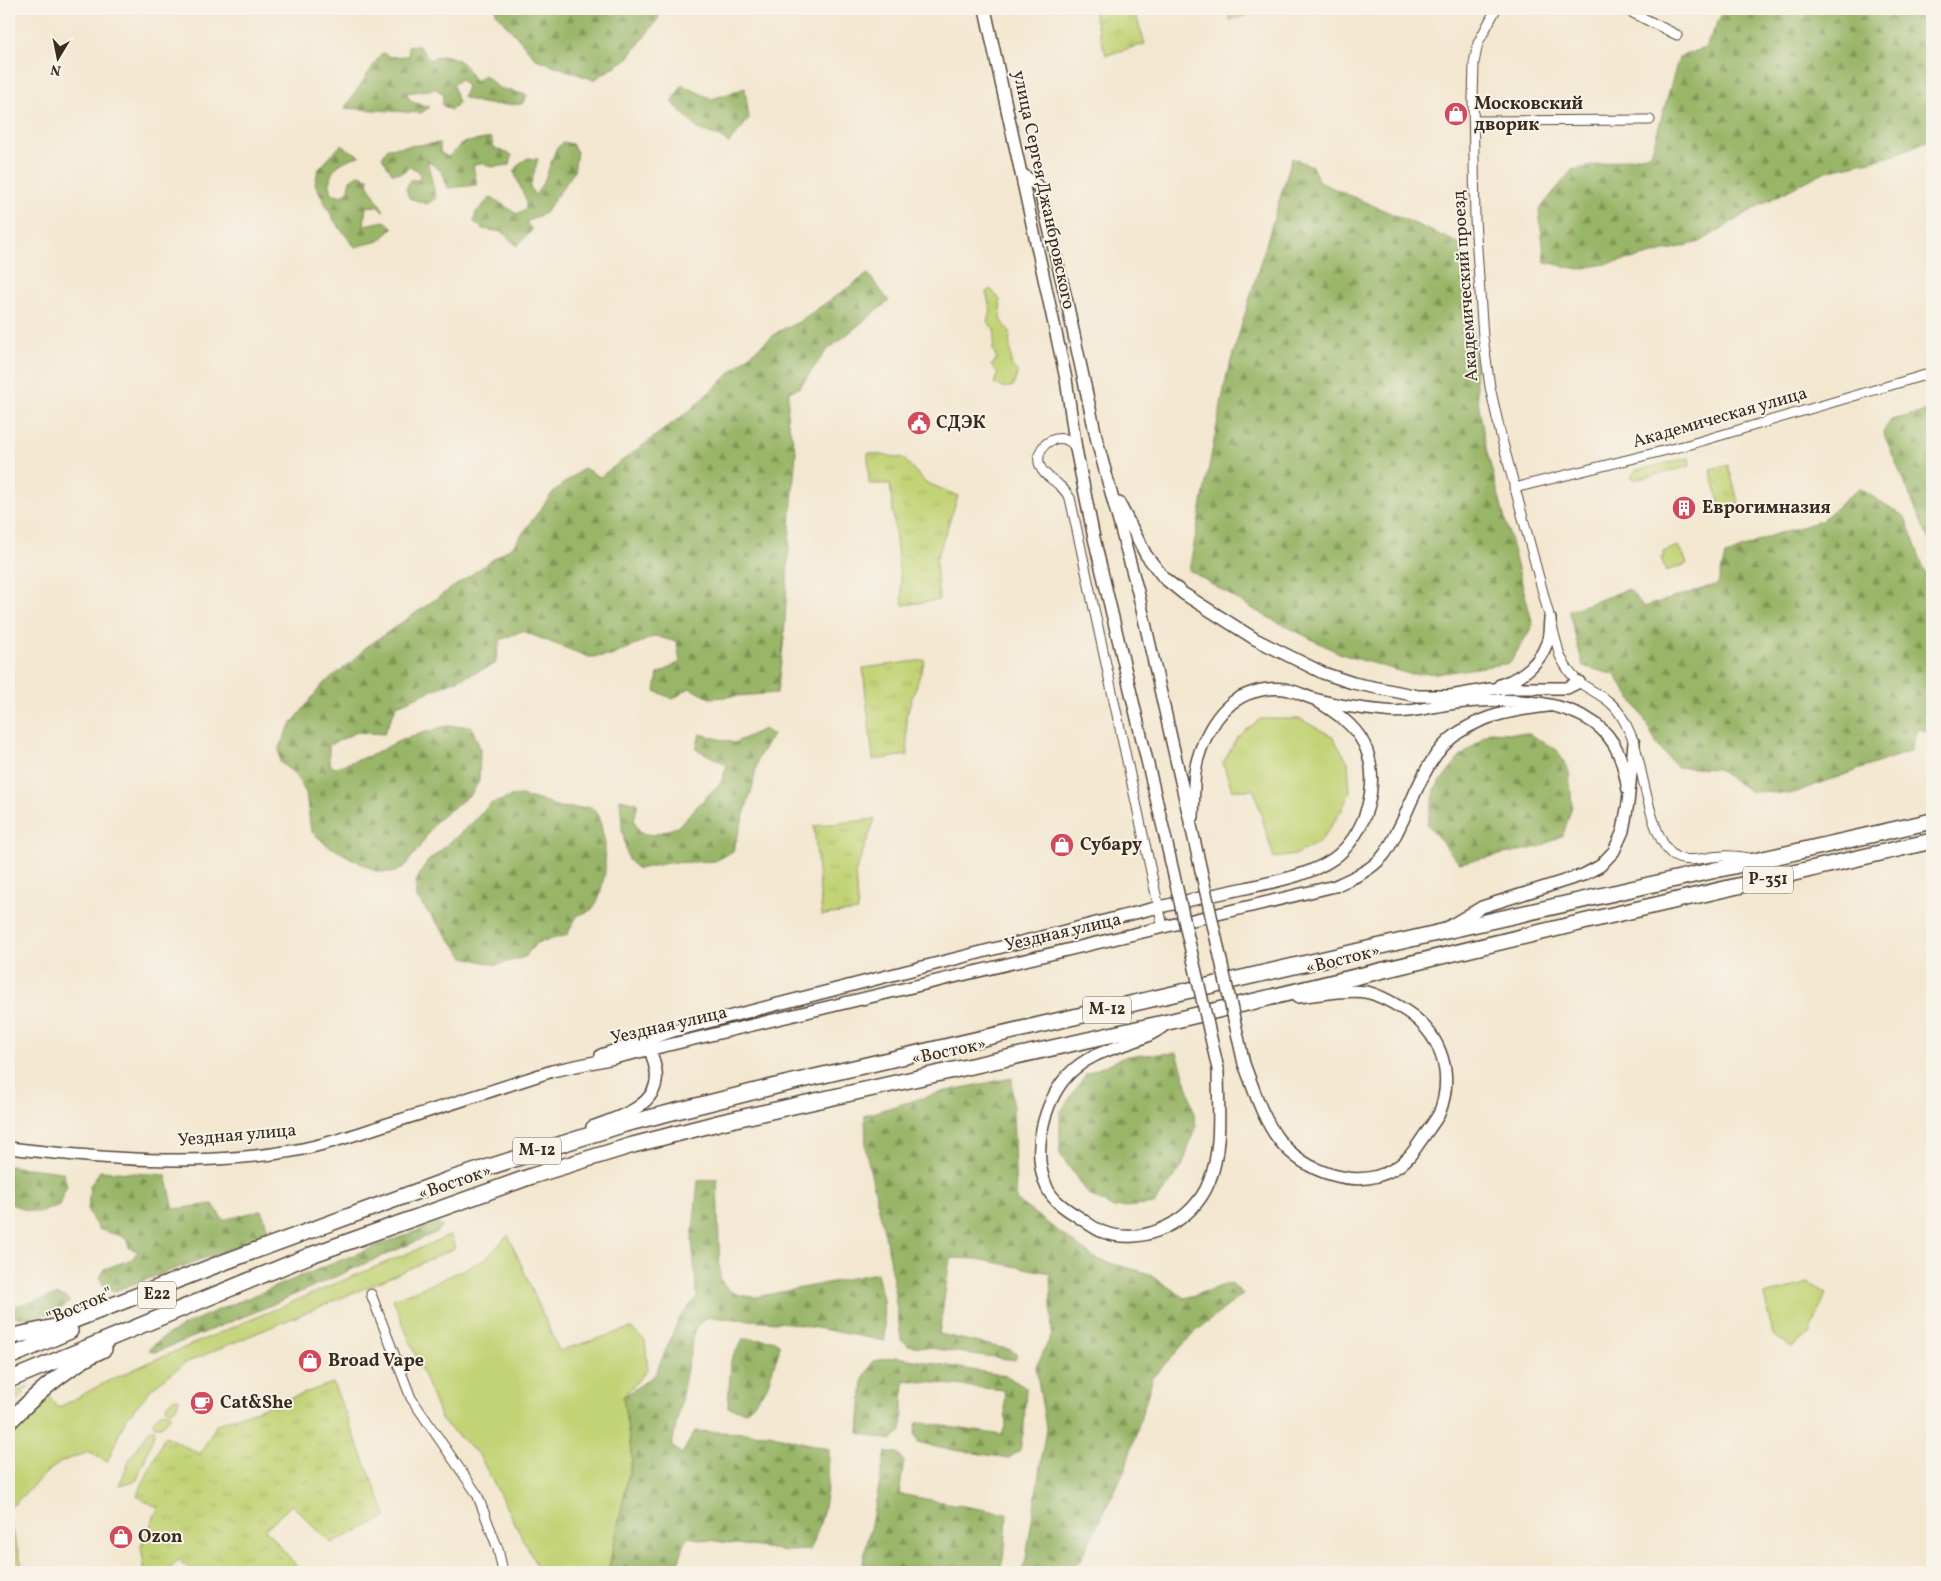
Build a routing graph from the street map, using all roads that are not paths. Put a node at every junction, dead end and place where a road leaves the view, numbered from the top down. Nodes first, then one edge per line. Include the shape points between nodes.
1 (985, 9) edge
2 (1496, 9) edge
3 (1625, 9) edge
4 (1678, 35) dead end
5 (1650, 120) dead end
6 (1474, 121) junction
7 (1021, 173) junction
8 (1932, 373) edge
9 (1070, 410) junction
10 (1060, 438) junction
11 (1076, 449) junction
12 (1109, 486) junction
13 (1514, 488) junction
14 (1550, 619) junction
15 (1579, 682) junction
16 (1491, 689) junction
17 (1316, 700) junction
18 (1454, 703) junction
19 (1548, 706) junction
20 (1634, 743) junction
21 (1628, 790) junction
22 (1932, 821) edge
23 (1192, 830) junction
24 (1932, 842) edge
25 (1765, 859) junction
26 (1159, 907) junction
27 (1604, 917) joint
28 (1163, 927) junction
29 (1437, 933) junction
30 (1274, 996) junction
31 (1168, 1022) junction
32 (649, 1044) junction
33 (9, 1148) edge
34 (545, 1148) junction
35 (305, 1234) junction
36 (311, 1255) junction
37 (371, 1294) dead end
38 (9, 1337) edge
39 (9, 1357) edge
40 (13, 1378) edge
41 (9, 1422) edge
42 (503, 1572) edge

1 - 7 street, улица Сергея Джанбровского
2 - 6 street, Академический проезд via 1478,43 1474,63
3 - 4 street
5 - 6 street
6 - 13 street, Академический проезд via 1475,220 1483,337 1490,387
7 - 9 street, улица Сергея Джанбровского
7 - 12 street via 1040,187
8 - 13 street, Академическая улица via 1691,444
9 - 10 street via 1068,428
9 - 11 street, улица Сергея Джанбровского
10 - 11 street via 1068,440
10 - 26 street via 1045,445 1038,459 1044,474 1070,498
11 - 31 street, улица Сергея Джанбровского, bridge via 1218,1069 1215,1160 1210,1182 1193,1208 1167,1227 1150,1234 1133,1236 1102,1232 1060,1204 1048,1190 1042,1174 1040,1141 1043,1122 1059,1087 1082,1062 1102,1051 1157,1032
12 - 16 street via 1146,554 1164,578 1255,639 1323,673 1384,690 1418,696 1450,696
12 - 23 street via 1138,592
13 - 14 street, Академический проезд
14 - 15 street, Академический проезд via 1563,661
14 - 16 street via 1548,642 1530,669
15 - 16 street via 1567,688
15 - 20 street via 1611,702
16 - 18 street
17 - 18 street via 1387,712
17 - 23 street via 1288,690 1265,689 1241,697 1224,710 1210,729 1200,752 1195,772
17 - 26 street, Уездная улица via 1351,725 1365,745 1371,787 1368,810 1349,846 1320,867 1290,878
18 - 19 street via 1498,700
19 - 21 street via 1565,708 1586,717 1603,730 1614,744
19 - 28 street, Уездная улица via 1502,712 1457,734 1438,752 1418,785 1384,856 1364,874 1335,886
20 - 21 street
20 - 25 street via 1660,840 1672,854 1687,860 1723,856
21 - 29 street via 1623,831 1614,852 1600,866 1584,875 1482,907
22 - 25 highway, Р-351
23 - 30 street, bridge via 1244,1064 1279,1139 1294,1155 1319,1171 1346,1178 1371,1178 1408,1160 1438,1115 1444,1094 1445,1071 1440,1049 1432,1034 1394,1004 1365,992
24 - 27 highway, Р-351
25 - 29 highway, Р-351
26 - 28 street
26 - 32 street, Уездная улица via 682,1028
27 - 30 highway, «Восток» / М-12
28 - 32 street, Уездная улица
29 - 34 highway, «Восток» / М-12 via 776,1086
30 - 31 highway, «Восток» / М-12
31 - 36 highway, «Восток» / М-12 via 658,1138 532,1176
32 - 33 street, Уездная улица via 362,1133 292,1151 173,1160
32 - 34 street via 656,1081 639,1108
34 - 35 highway, «Восток» / М-12 via 448,1180
35 - 38 highway via 60,1326
35 - 39 highway, "Восток" / E22
36 - 40 highway
36 - 41 highway via 100,1351 46,1388
37 - 42 street via 411,1398 477,1494 498,1549

